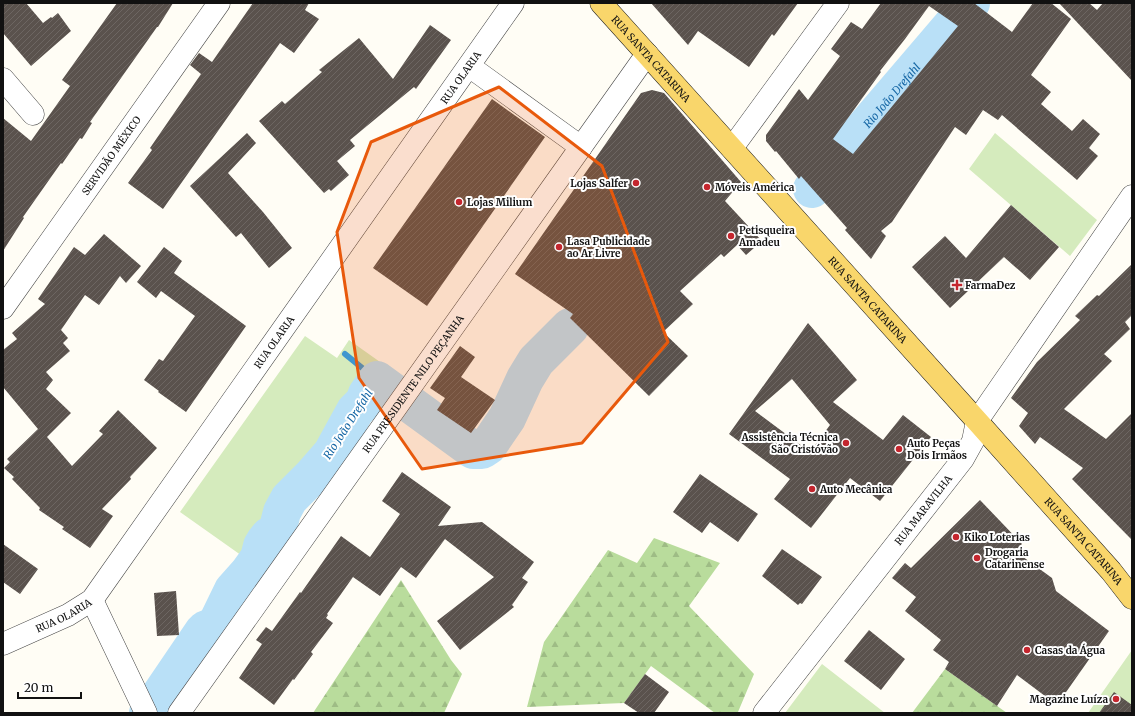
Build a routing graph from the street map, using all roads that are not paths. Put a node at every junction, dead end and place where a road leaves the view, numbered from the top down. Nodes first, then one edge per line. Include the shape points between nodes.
1 (219, 3) edge
2 (513, 3) edge
3 (601, 3) edge
4 (838, 3) edge
5 (647, 54) junction
6 (469, 66) junction
7 (3, 79) edge
8 (34, 114) dead end
9 (582, 147) junction
10 (732, 148) junction
11 (1132, 196) edge
12 (3, 308) edge
13 (977, 421) junction
14 (1132, 598) edge
15 (92, 600) junction
16 (3, 644) edge
17 (144, 708) edge
18 (179, 713) edge
19 (764, 713) edge

1 - 12 street, SERVIDÃO MÉXICO
2 - 6 street, RUA OLARIA
3 - 5 main road, RUA SANTA CATARINA
4 - 10 street
5 - 9 street, RUA PRESIDENTE NILO PEÇANHA
5 - 10 main road, RUA SANTA CATARINA
6 - 9 street
6 - 15 street, RUA OLARIA
7 - 8 street
9 - 18 street, RUA PRESIDENTE NILO PEÇANHA
10 - 13 main road, RUA SANTA CATARINA
11 - 13 street, RUA MARAVILHA
13 - 14 main road, RUA SANTA CATARINA
13 - 19 street, RUA MARAVILHA via 973,441 963,459
15 - 16 street, RUA OLARIA via 68,615
15 - 17 street

